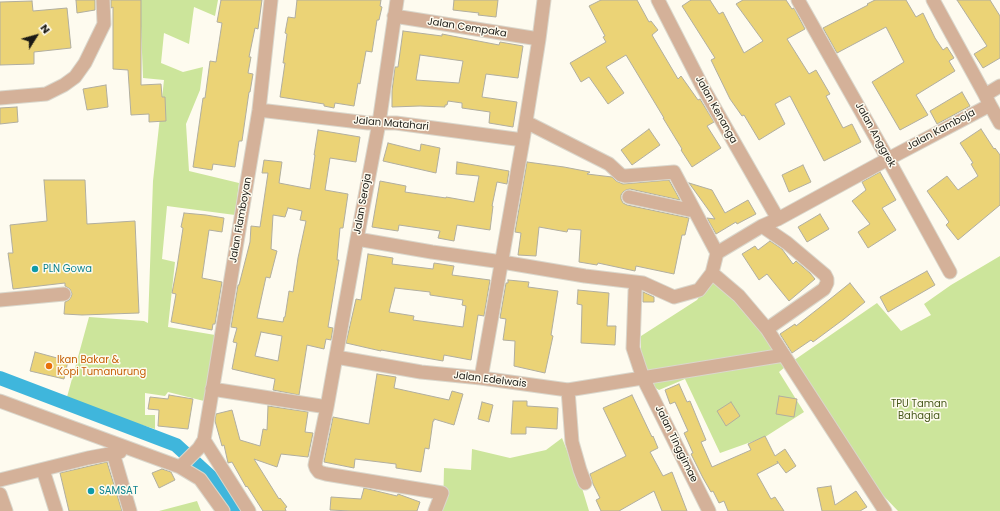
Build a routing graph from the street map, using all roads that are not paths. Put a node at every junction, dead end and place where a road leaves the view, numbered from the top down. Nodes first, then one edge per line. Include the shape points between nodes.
1 (103, 0) edge
2 (271, 0) edge
3 (397, 0) edge
4 (544, 0) edge
5 (658, 0) edge
6 (798, 0) edge
7 (933, 0) edge
8 (394, 16) junction
9 (539, 39) junction
10 (1000, 86) edge
11 (0, 98) edge
12 (987, 100) junction
13 (259, 110) junction
14 (526, 122) junction
15 (379, 123) junction
16 (1000, 123) edge
17 (523, 140) junction
18 (888, 158) junction
19 (629, 197) dead end
20 (694, 211) junction
21 (778, 219) junction
22 (762, 226) junction
23 (357, 239) junction
24 (717, 253) junction
25 (502, 262) junction
26 (950, 272) dead end
27 (712, 273) junction
28 (636, 283) junction
29 (64, 294) dead end
30 (0, 300) edge
31 (767, 329) junction
32 (784, 355) junction
33 (336, 357) junction
34 (481, 378) junction
35 (644, 378) junction
36 (212, 389) junction
37 (568, 390) junction
38 (0, 401) edge
39 (327, 407) junction
40 (201, 444) junction
41 (182, 465) junction
42 (43, 470) junction
43 (0, 480) edge
44 (585, 483) dead end
45 (0, 494) edge
46 (6, 511) edge
47 (56, 511) edge
48 (130, 511) edge
49 (223, 511) edge
50 (249, 511) edge
51 (435, 511) edge
52 (709, 511) edge
53 (885, 511) edge

1 - 11 street via 104,24 85,63 75,77 46,94
2 - 13 street, Jalan Flamboyan
3 - 8 street, Jalan Seroja
4 - 9 street
5 - 21 street, Jalan Kenanga via 702,86
6 - 18 street, Jalan Anggrek
7 - 12 street
8 - 9 street, Jalan Cempaka
8 - 15 street, Jalan Seroja
9 - 14 street
10 - 12 street, Jalan Kamboja
12 - 16 street
12 - 18 street, Jalan Kamboja
13 - 15 street, Jalan Matahari
13 - 36 street, Jalan Flamboyan
14 - 17 street
14 - 20 street via 609,164 621,175 674,172
15 - 17 street, Jalan Matahari
15 - 23 street, Jalan Seroja
17 - 25 street
18 - 21 street, Jalan Kamboja
18 - 26 street, Jalan Anggrek
19 - 20 street
20 - 24 street
21 - 22 street, Jalan Kamboja
22 - 24 street, Jalan Kamboja
22 - 31 street via 787,243 827,279 824,289
23 - 25 street
23 - 33 street, Jalan Seroja
24 - 27 street
25 - 28 street
25 - 34 street
27 - 28 street via 699,290 674,297 643,283
27 - 31 street via 739,296
28 - 35 street, Jalan Tinggimae via 633,348
29 - 30 street
31 - 32 street
32 - 35 street, Jalan Edelwais
32 - 53 street
33 - 34 street, Jalan Edelwais via 421,372
33 - 39 street, Jalan Seroja
34 - 37 street, Jalan Edelwais
35 - 37 street, Jalan Edelwais
35 - 52 street, Jalan Tinggimae
36 - 39 street
36 - 40 street, Jalan Flamboyan
37 - 44 street via 572,442
38 - 41 street
39 - 51 street, Jalan Seroja via 315,463 319,472 442,493
40 - 41 street
40 - 50 street
41 - 49 street via 200,479
42 - 43 street
42 - 47 street
42 - 48 street via 116,452
45 - 46 street

